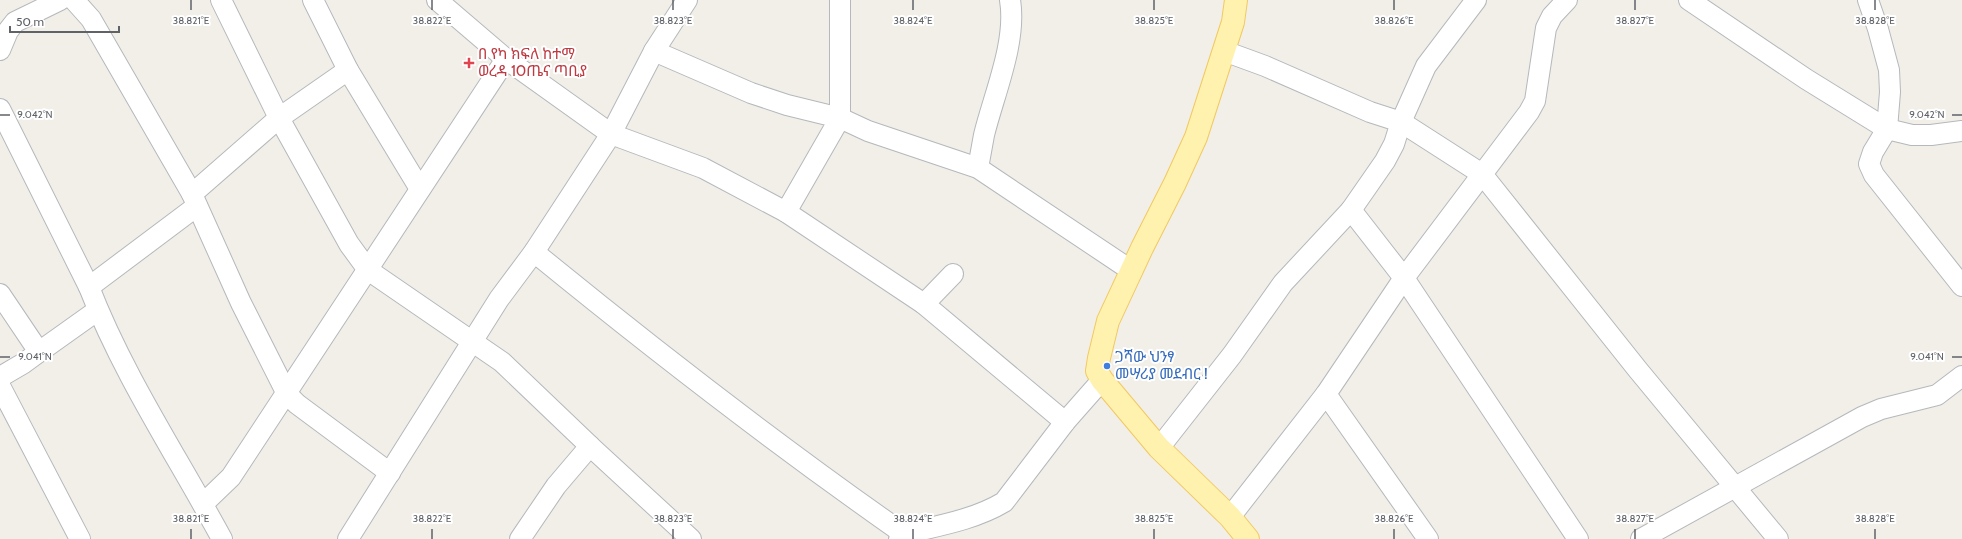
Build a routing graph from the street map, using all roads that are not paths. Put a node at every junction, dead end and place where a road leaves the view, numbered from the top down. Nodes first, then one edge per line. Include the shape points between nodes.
1 (60, 0) edge
2 (74, 0) edge
3 (221, 0) edge
4 (312, 0) edge
5 (437, 0) edge
6 (687, 0) edge
7 (840, 0) edge
8 (1010, 0) edge
9 (1236, 0) edge
10 (1476, 0) edge
11 (1567, 0) edge
12 (1689, 0) edge
13 (1868, 0) edge
14 (0, 50) edge
15 (654, 51) junction
16 (1224, 51) junction
17 (506, 59) junction
18 (348, 70) junction
19 (0, 109) edge
20 (279, 118) junction
21 (840, 118) junction
22 (1401, 122) junction
23 (1888, 129) junction
24 (1962, 131) edge
25 (611, 134) junction
26 (978, 168) junction
27 (1482, 174) junction
28 (420, 190) junction
29 (195, 200) junction
30 (1351, 210) junction
31 (786, 212) junction
32 (534, 252) junction
33 (368, 270) junction
34 (1132, 271) junction
35 (952, 274) dead end
36 (1404, 278) junction
37 (1962, 286) edge
38 (89, 287) junction
39 (0, 294) edge
40 (924, 304) junction
41 (98, 310) junction
42 (473, 340) junction
43 (39, 352) junction
44 (1962, 376) edge
45 (0, 377) edge
46 (1102, 380) junction
47 (0, 386) edge
48 (287, 394) junction
49 (1326, 394) junction
50 (1065, 422) junction
51 (590, 446) junction
52 (1159, 448) junction
53 (390, 473) junction
54 (1734, 487) junction
55 (203, 504) junction
56 (1230, 517) junction
57 (942, 532) edge
58 (901, 537) edge
59 (80, 539) edge
60 (222, 539) edge
61 (348, 539) edge
62 (520, 539) edge
63 (691, 539) edge
64 (1248, 539) edge
65 (1428, 539) edge
66 (1578, 539) edge
67 (1641, 539) edge
68 (1778, 539) edge

1 - 14 street via 15,22 8,30
2 - 29 street via 91,19
3 - 20 street
4 - 18 street
5 - 17 street
6 - 15 street
7 - 21 street
8 - 26 street via 1010,25 1004,66 984,135
9 - 16 main road via 1234,22
10 - 22 street via 1426,66
11 - 27 street via 1552,16 1546,28 1535,101
12 - 23 street via 1806,79
13 - 23 street via 1889,70
15 - 21 street via 751,93
15 - 25 street
16 - 22 street via 1370,112
16 - 34 main road via 1196,138
17 - 25 street
17 - 28 street
18 - 20 street
18 - 28 street
19 - 38 street
20 - 29 street
20 - 33 street via 349,244
21 - 26 street via 868,131
21 - 31 street
22 - 27 street
22 - 30 street via 1385,161
23 - 24 street via 1918,135
23 - 37 street via 1873,152 1869,164 1874,176
25 - 31 street via 703,168
25 - 32 street
26 - 34 street
27 - 36 street
27 - 54 street
28 - 33 street
29 - 38 street
29 - 48 street via 240,304
30 - 36 street
30 - 52 street via 1284,283 1232,355
31 - 40 street
32 - 42 street
32 - 58 street via 681,371
33 - 42 street
33 - 48 street
34 - 46 main road via 1108,321 1098,358 1097,372
35 - 40 street
36 - 49 street
36 - 66 street
38 - 41 street
39 - 43 street
40 - 50 street
41 - 43 street
41 - 55 street via 124,364
42 - 51 street via 502,362
42 - 53 street
43 - 45 street via 24,364
44 - 54 street via 1937,395 1862,417
46 - 50 street
46 - 52 main road
47 - 59 street
48 - 53 street
48 - 55 street via 231,477
49 - 56 street
49 - 65 street
50 - 57 street via 1004,502
51 - 62 street via 556,486
51 - 63 street
52 - 56 main road
53 - 61 street
54 - 67 street
54 - 68 street
55 - 60 street
56 - 64 main road
57 - 58 street

